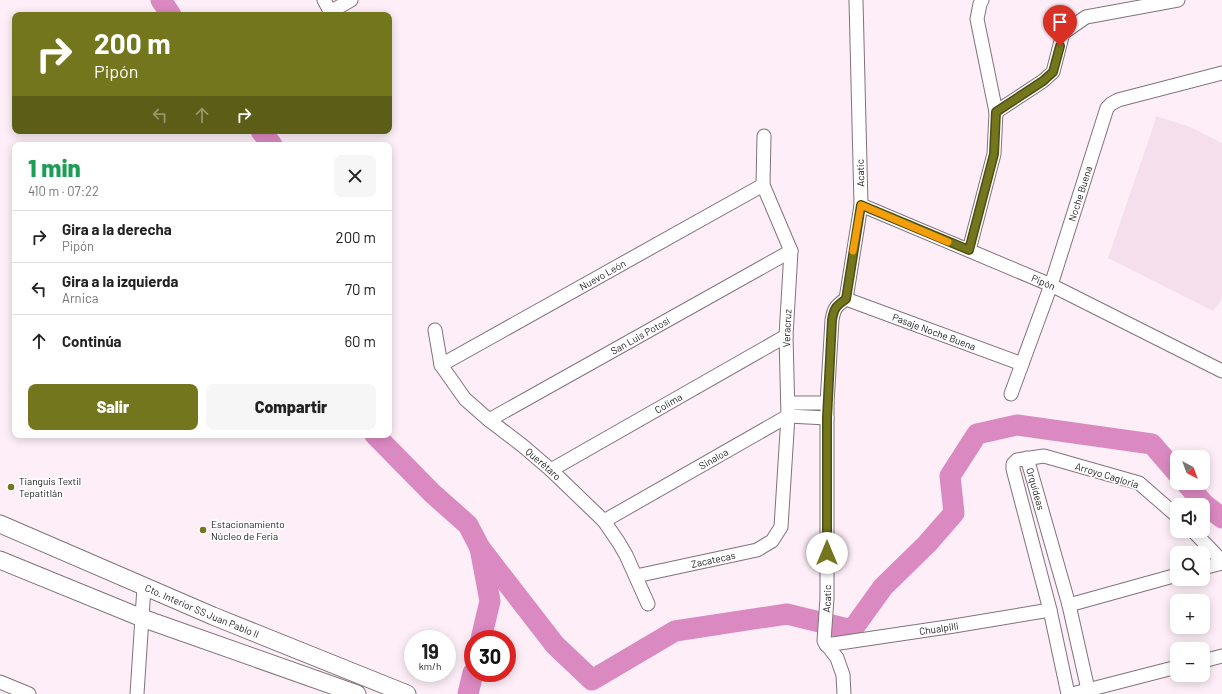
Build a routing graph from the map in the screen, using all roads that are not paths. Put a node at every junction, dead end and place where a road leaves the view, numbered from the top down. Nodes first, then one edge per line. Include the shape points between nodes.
1 (324, 0) edge
2 (351, 0) edge
3 (856, 0) edge
4 (982, 0) edge
5 (1178, 0) edge
6 (330, 12) edge
7 (334, 12) edge
8 (1222, 73) edge
9 (996, 112) junction
10 (764, 136) dead end
11 (763, 185) junction
12 (861, 205) junction
13 (969, 250) junction
14 (791, 251) junction
15 (1051, 285) junction
16 (846, 299) junction
17 (435, 330) dead end
18 (786, 336) junction
19 (1022, 364) junction
20 (441, 365) junction
21 (1222, 371) edge
22 (1011, 394) dead end
23 (827, 403) junction
24 (788, 409) junction
25 (827, 418) junction
26 (489, 420) junction
27 (1027, 458) junction
28 (551, 470) junction
29 (1170, 510) edge
30 (604, 521) junction
31 (0, 524) edge
32 (781, 527) joint
33 (1200, 538) edge
34 (0, 560) edge
35 (1222, 562) edge
36 (1210, 566) edge
37 (636, 576) junction
38 (1170, 577) edge
39 (144, 587) junction
40 (648, 604) dead end
41 (1069, 605) junction
42 (1050, 610) junction
43 (142, 618) junction
44 (825, 643) junction
45 (1222, 656) edge
46 (1210, 659) edge
47 (1170, 669) edge
48 (0, 682) edge
49 (1088, 692) edge
50 (29, 694) edge
51 (137, 694) edge
52 (357, 694) edge
53 (406, 694) edge
54 (844, 694) edge
55 (1068, 694) edge
56 (1072, 694) edge

1 - 6 street
2 - 7 street
3 - 12 street, Acatic
4 - 9 street via 977,19
5 - 9 street via 1086,17 1064,33 1053,72
8 - 15 street, Noche Buena via 1118,100 1107,108
9 - 13 street via 994,154
10 - 11 street, Veracruz
11 - 14 street, Veracruz
11 - 20 street, Nuevo León
12 - 13 street, Pipón
12 - 16 street, Acatic
13 - 15 street, Pipón
14 - 18 street, Veracruz
14 - 26 street, San Luis Potosí
15 - 19 street, Noche Buena
15 - 21 street, Pipón
16 - 19 street, Pasaje Noche Buena
16 - 23 street, Acatic via 834,309
17 - 20 street, Querétaro
18 - 24 street, Veracruz
18 - 28 street, Colima
19 - 22 street, Noche Buena
20 - 26 street, Querétaro via 466,399
23 - 24 street, Sinaloa
23 - 25 street, Acatic
24 - 25 street
24 - 30 street, Sinaloa
24 - 32 street, Veracruz
25 - 44 street, Acatic
26 - 28 street, Querétaro
27 - 29 street, Arroyo Cagloria via 1044,456 1139,483
27 - 41 street, Orquídeas
27 - 42 street, Orquídeas via 1017,460 1013,464 1013,469
28 - 30 street, Querétaro
30 - 37 street, Querétaro
31 - 39 main road, Cto. Interior SS Juan Pablo II
32 - 37 street, Zacatecas via 772,541 757,550
33 - 35 street
34 - 43 main road
35 - 36 street
37 - 40 street, Querétaro
38 - 41 street
39 - 43 street
39 - 53 main road, Cto. Interior SS Juan Pablo II
41 - 49 street, Orquídeas
42 - 44 street, Chualpilli
42 - 55 street, Orquídeas
43 - 51 street
43 - 52 main road
44 - 54 street via 837,658 843,675
45 - 46 street
47 - 49 street
48 - 50 street
49 - 56 street

